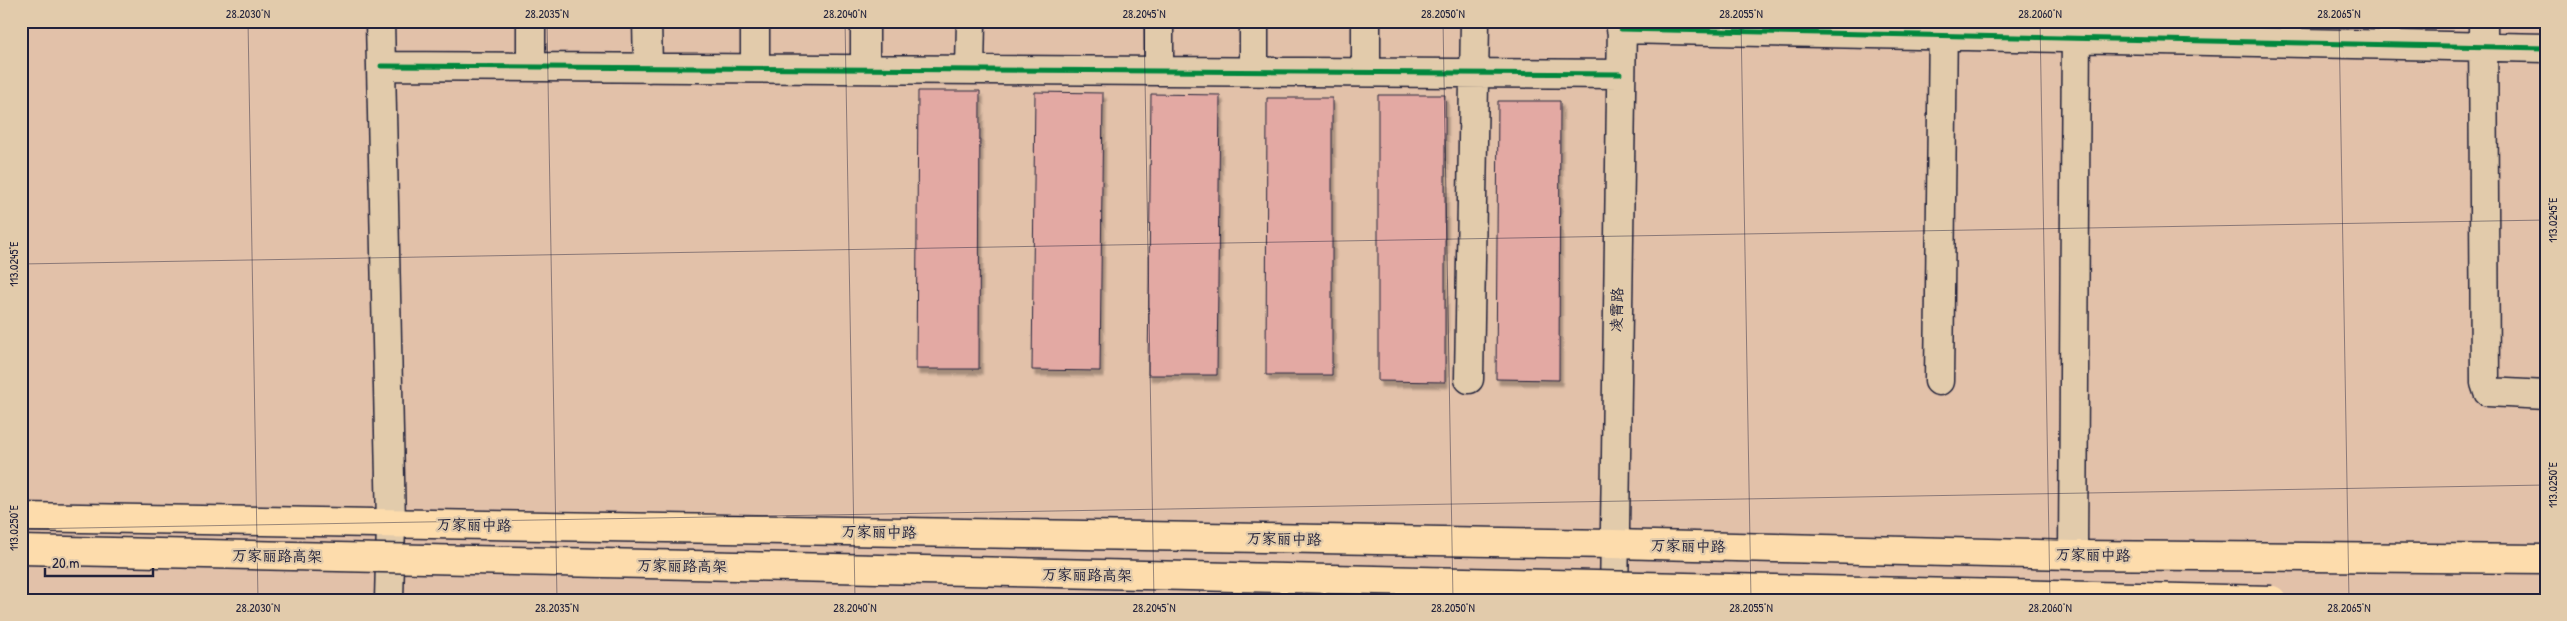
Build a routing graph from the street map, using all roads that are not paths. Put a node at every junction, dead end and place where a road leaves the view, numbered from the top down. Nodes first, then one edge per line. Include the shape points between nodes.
1 (380, 21) edge
2 (531, 21) edge
3 (647, 21) edge
4 (754, 21) edge
5 (865, 21) edge
6 (971, 21) edge
7 (1160, 21) edge
8 (1254, 21) edge
9 (1366, 21) edge
10 (1475, 21) edge
11 (1621, 25) edge
12 (1943, 29) edge
13 (2075, 30) edge
14 (2482, 34) edge
15 (2546, 48) edge
16 (381, 66) junction
17 (531, 67) junction
18 (648, 68) junction
19 (755, 68) junction
20 (865, 68) junction
21 (970, 69) junction
22 (1159, 70) junction
23 (1254, 70) junction
24 (1366, 71) junction
25 (1474, 72) junction
26 (1620, 74) junction
27 (1469, 379) dead end
28 (1939, 381) dead end
29 (2546, 395) edge
30 (21, 517) edge
31 (391, 524) junction
32 (1613, 544) junction
33 (21, 550) edge
34 (2073, 555) junction
35 (2546, 559) edge
36 (389, 600) edge
37 (1614, 600) edge
38 (2272, 600) edge

1 - 16 street
2 - 17 street
3 - 18 street
4 - 19 street
5 - 20 street
6 - 21 street
7 - 22 street
8 - 23 street
9 - 24 street
10 - 25 street
11 - 12 street
11 - 26 street, 凌霄路
12 - 13 street
12 - 28 street
13 - 14 street
13 - 34 street
14 - 15 street
14 - 29 street via 2485,383 2488,392 2497,394
16 - 17 street
16 - 31 street
17 - 18 street
18 - 19 street
19 - 20 street
20 - 21 street
21 - 22 street
22 - 23 street
23 - 24 street
24 - 25 street
25 - 26 street
25 - 27 street
26 - 32 street, 凌霄路
30 - 31 main road, 万家丽中路
31 - 32 main road, 万家丽中路
31 - 36 street
32 - 34 main road, 万家丽中路
32 - 37 street, 凌霄路
33 - 38 main road, 万家丽路高架, bridge
34 - 35 main road, 万家丽中路

